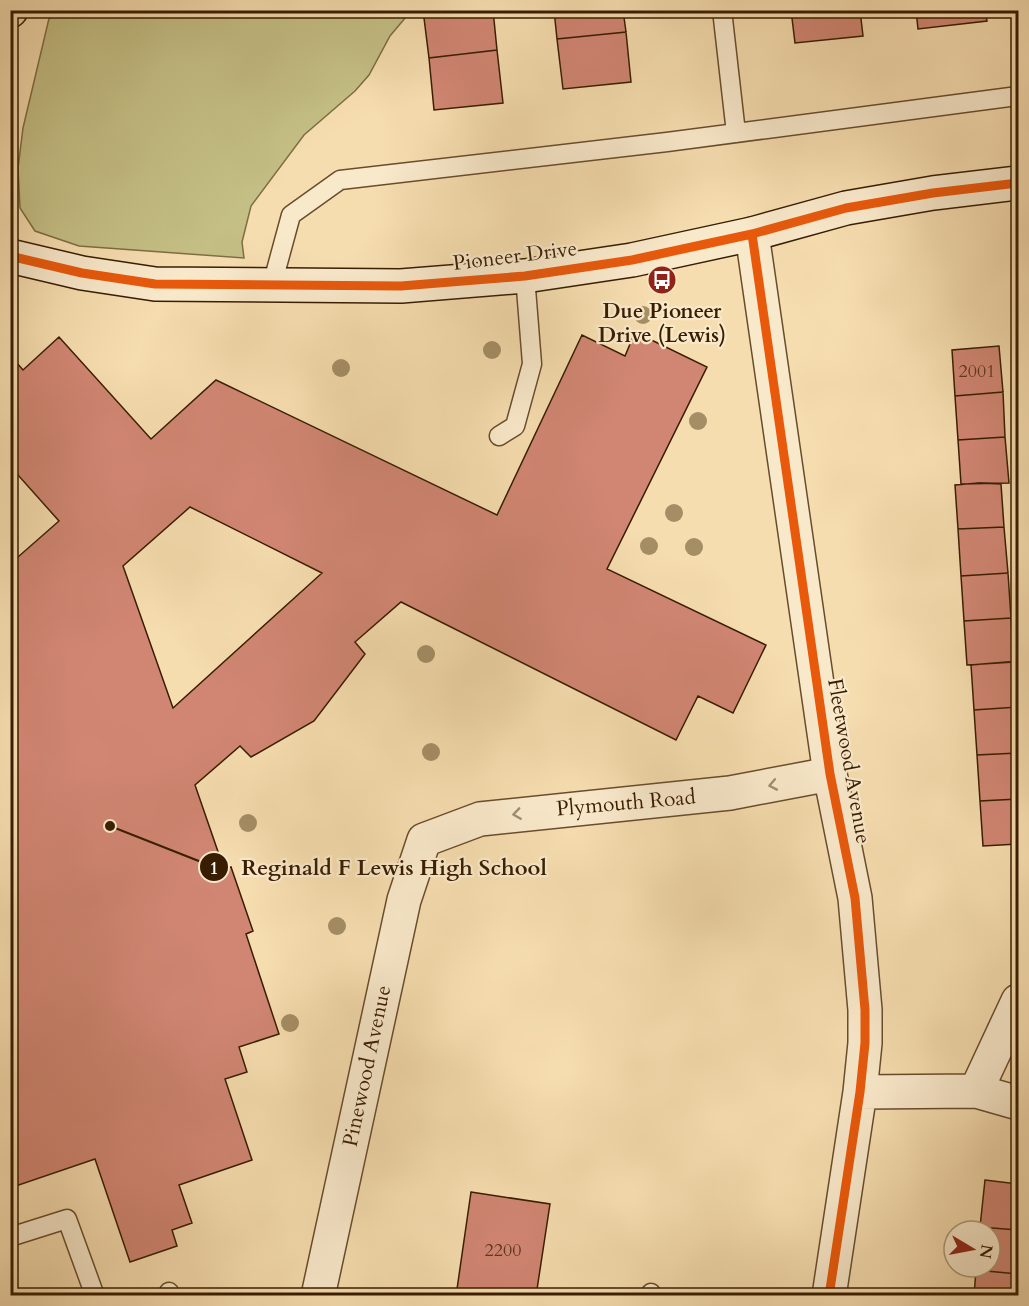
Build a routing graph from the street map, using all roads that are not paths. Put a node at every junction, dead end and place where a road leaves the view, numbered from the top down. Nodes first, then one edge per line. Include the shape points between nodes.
1 (723, 10) edge
2 (1018, 96) edge
3 (736, 133) junction
4 (1018, 183) edge
5 (752, 234) junction
6 (10, 256) edge
7 (525, 276) junction
8 (272, 285) junction
9 (499, 436) dead end
10 (830, 774) junction
11 (424, 840) joint
12 (1018, 1001) edge
13 (976, 1091) junction
14 (860, 1092) junction
15 (1018, 1103) edge
16 (10, 1237) edge
17 (95, 1296) edge
18 (318, 1296) edge
19 (829, 1296) edge

1 - 3 lane
2 - 3 lane
3 - 8 lane via 340,180 291,215
4 - 5 street, Pioneer Drive via 846,208
5 - 7 street, Pioneer Drive via 632,260
5 - 10 street, Fleetwood Avenue
6 - 8 street, Pioneer Drive via 82,273 155,284
7 - 8 street, Pioneer Drive via 401,286
7 - 9 lane via 532,364 515,426
10 -> 11 street, Plymouth Road via 730,794 480,819
10 - 14 street, Fleetwood Avenue via 855,898 861,958 865,1043
11 - 18 street, Pinewood Avenue via 404,900
12 - 13 street
13 - 14 street
13 - 15 street
14 - 19 street, Fleetwood Avenue
16 - 17 lane via 67,1219

